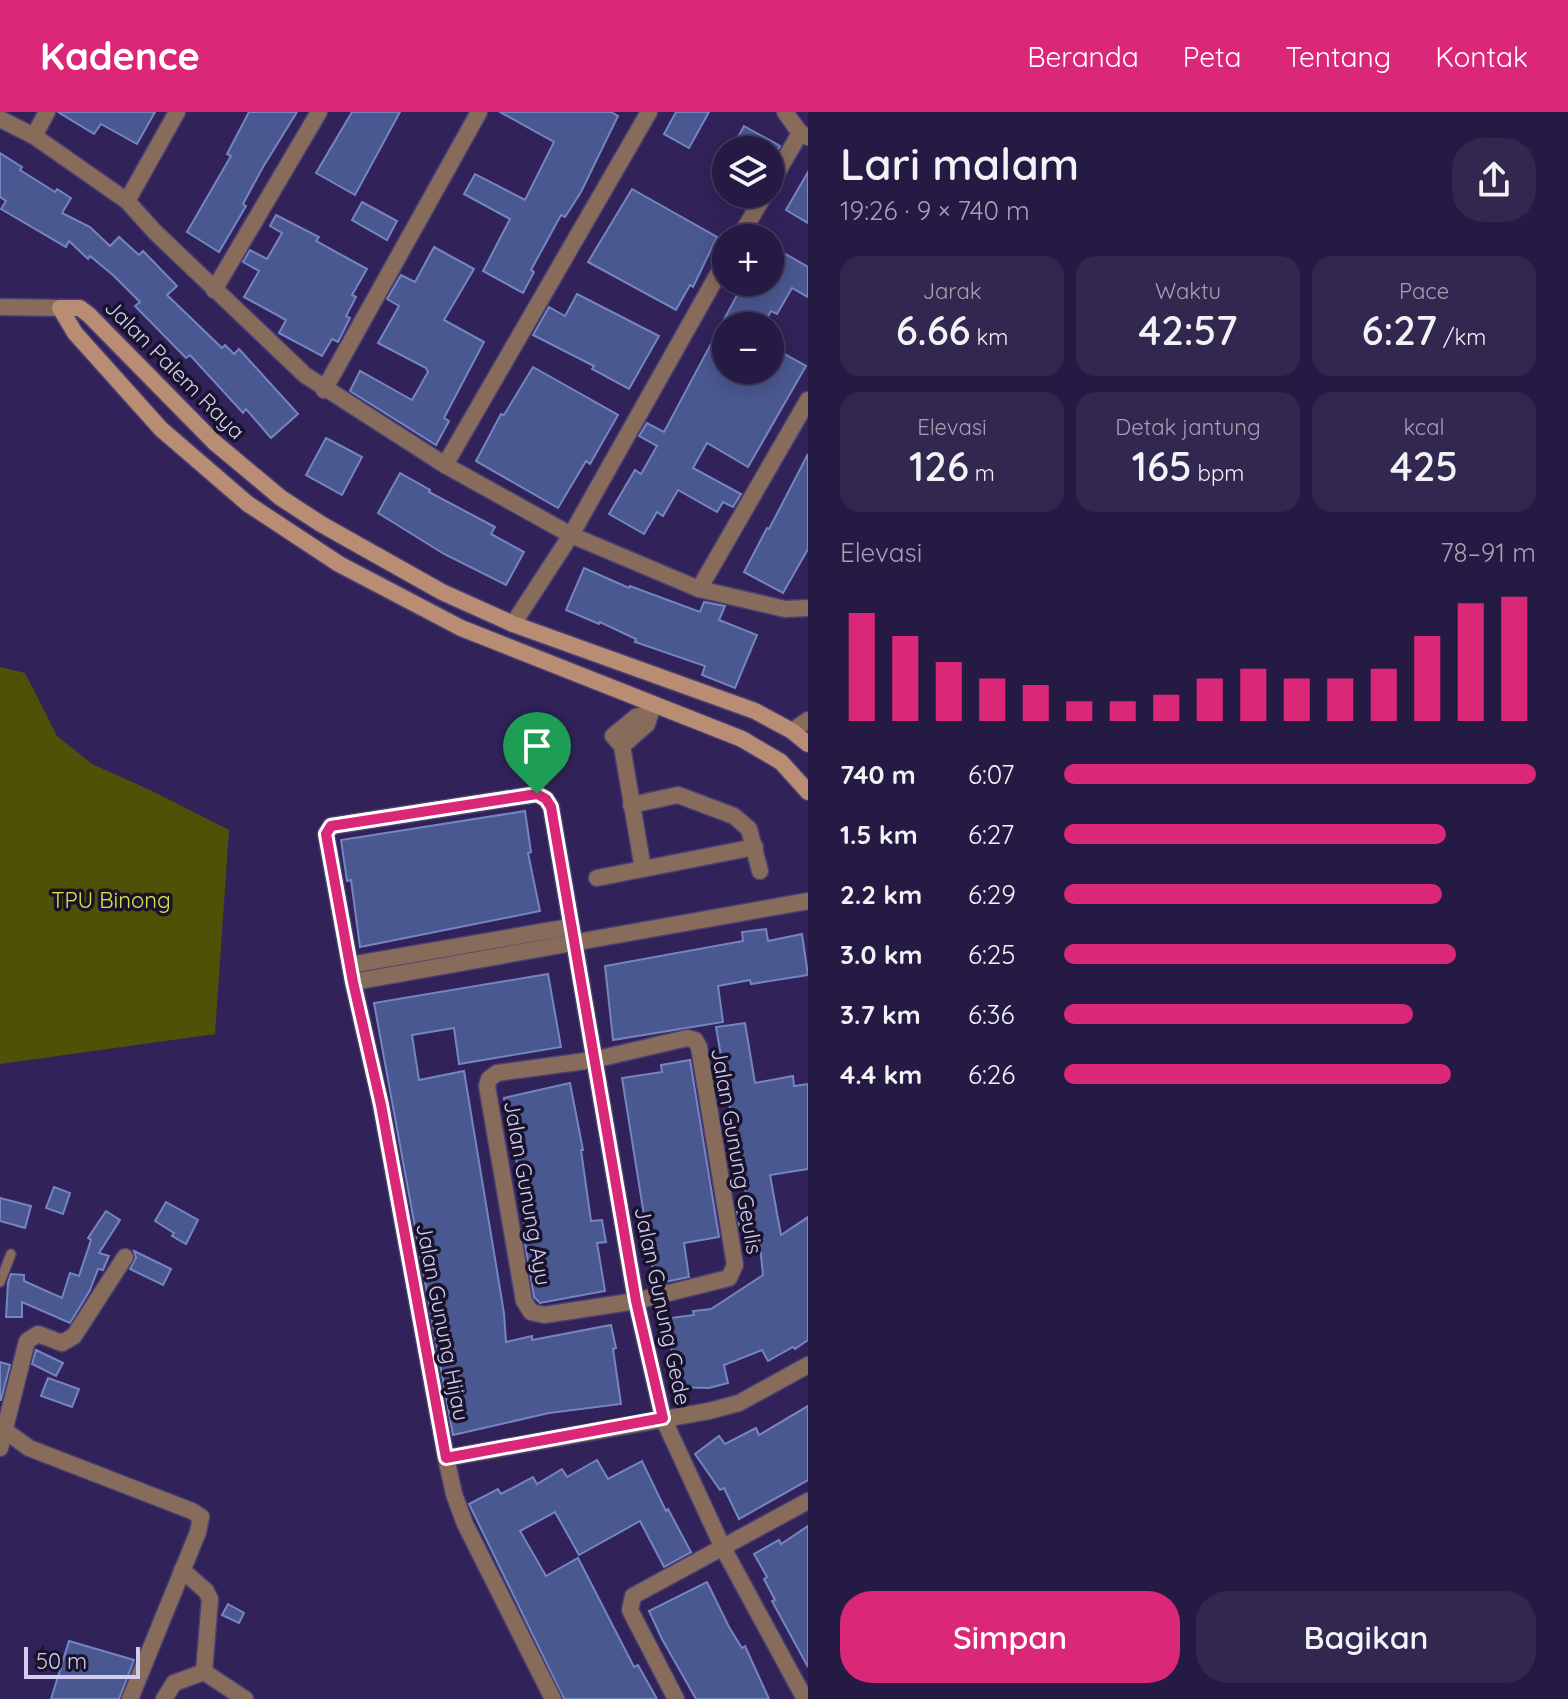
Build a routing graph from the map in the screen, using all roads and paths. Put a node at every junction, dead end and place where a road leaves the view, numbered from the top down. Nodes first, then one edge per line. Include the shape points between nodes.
1 (47, 112) edge
2 (177, 112) edge
3 (319, 112) edge
4 (479, 112) edge
5 (649, 112) edge
6 (785, 112) edge
7 (0, 119) edge
8 (804, 135) edge
9 (34, 136) junction
10 (784, 164) edge
11 (127, 201) junction
12 (712, 285) edge
13 (214, 290) junction
14 (0, 307) edge
15 (60, 308) junction
16 (324, 390) junction
17 (808, 400) edge
18 (445, 465) junction
19 (571, 535) junction
20 (699, 589) junction
21 (808, 608) edge
22 (513, 624) junction
23 (664, 678) junction
24 (652, 708) junction
25 (808, 720) edge
26 (792, 731) junction
27 (808, 744) edge
28 (808, 792) edge
29 (631, 805) junction
30 (755, 847) junction
31 (643, 869) junction
32 (760, 871) dead end
33 (597, 878) dead end
34 (808, 901) edge
35 (571, 934) junction
36 (352, 974) junction
37 (593, 1060) junction
38 (11, 1254) dead end
39 (125, 1257) dead end
40 (0, 1282) edge
41 (636, 1301) junction
42 (808, 1365) edge
43 (663, 1418) junction
44 (2, 1428) edge
45 (0, 1448) edge
46 (446, 1458) junction
47 (807, 1503) edge
48 (723, 1548) junction
49 (182, 1570) junction
50 (204, 1672) junction
51 (130, 1699) edge
52 (164, 1699) edge
53 (245, 1699) edge
54 (553, 1699) edge
55 (676, 1699) edge
56 (805, 1699) edge

1 - 9 street
2 - 11 street
3 - 13 street
4 - 16 street
5 - 18 street
6 - 8 street
7 - 9 street
8 - 10 street
9 - 11 street
11 - 13 street
12 - 19 street
13 - 16 street
14 - 15 street
15 - 22 street, Jalan Palem Raya via 80,308 89,315 214,442 281,498 442,592
15 - 24 street, Jalan Palem Raya via 75,333 161,429 248,504 339,564 461,628
16 - 18 street
17 - 20 street
18 - 19 street
19 - 20 street
19 - 22 street
20 - 21 street via 785,609
22 - 23 street, Jalan Palem Raya
23 - 24 street
23 - 26 street, Jalan Palem Raya via 755,711
24 - 28 street, Jalan Palem Raya via 742,739 781,762
24 - 29 street via 647,724 617,741
25 - 26 street
26 - 27 street, Jalan Palem Raya
29 - 30 street via 678,795 734,816 749,829
29 - 31 street
30 - 31 street
30 - 32 street
31 - 33 street
34 - 35 street
35 - 36 street
35 - 36 street, Jalan Gunung Hijau via 551,807 542,796 331,826 326,838
35 - 37 street, Jalan Gunung Gede
36 - 46 street, Jalan Gunung Hijau
37 - 41 street, Jalan Gunung Gede
37 - 41 street, Jalan Gunung Geulis via 687,1038 699,1047 734,1271 729,1278
37 - 41 street, Jalan Gunung Ayu via 497,1073 489,1079 524,1301 531,1312 544,1315
38 - 40 lane
39 - 44 street via 74,1336 62,1343 38,1334 27,1341
41 - 43 street, Jalan Gunung Gede
42 - 43 street via 739,1403
43 - 46 street
43 - 48 street, Jalan Gunung Gede
44 - 45 street
44 - 49 street via 29,1448 199,1516
46 - 54 street, Jalan Gunung Hijau via 465,1524
47 - 48 street
48 - 55 street via 633,1596 630,1603
48 - 56 street, Jalan Gunung Gede
49 - 50 street via 210,1599
49 - 51 street
50 - 52 street via 174,1683
50 - 53 street

